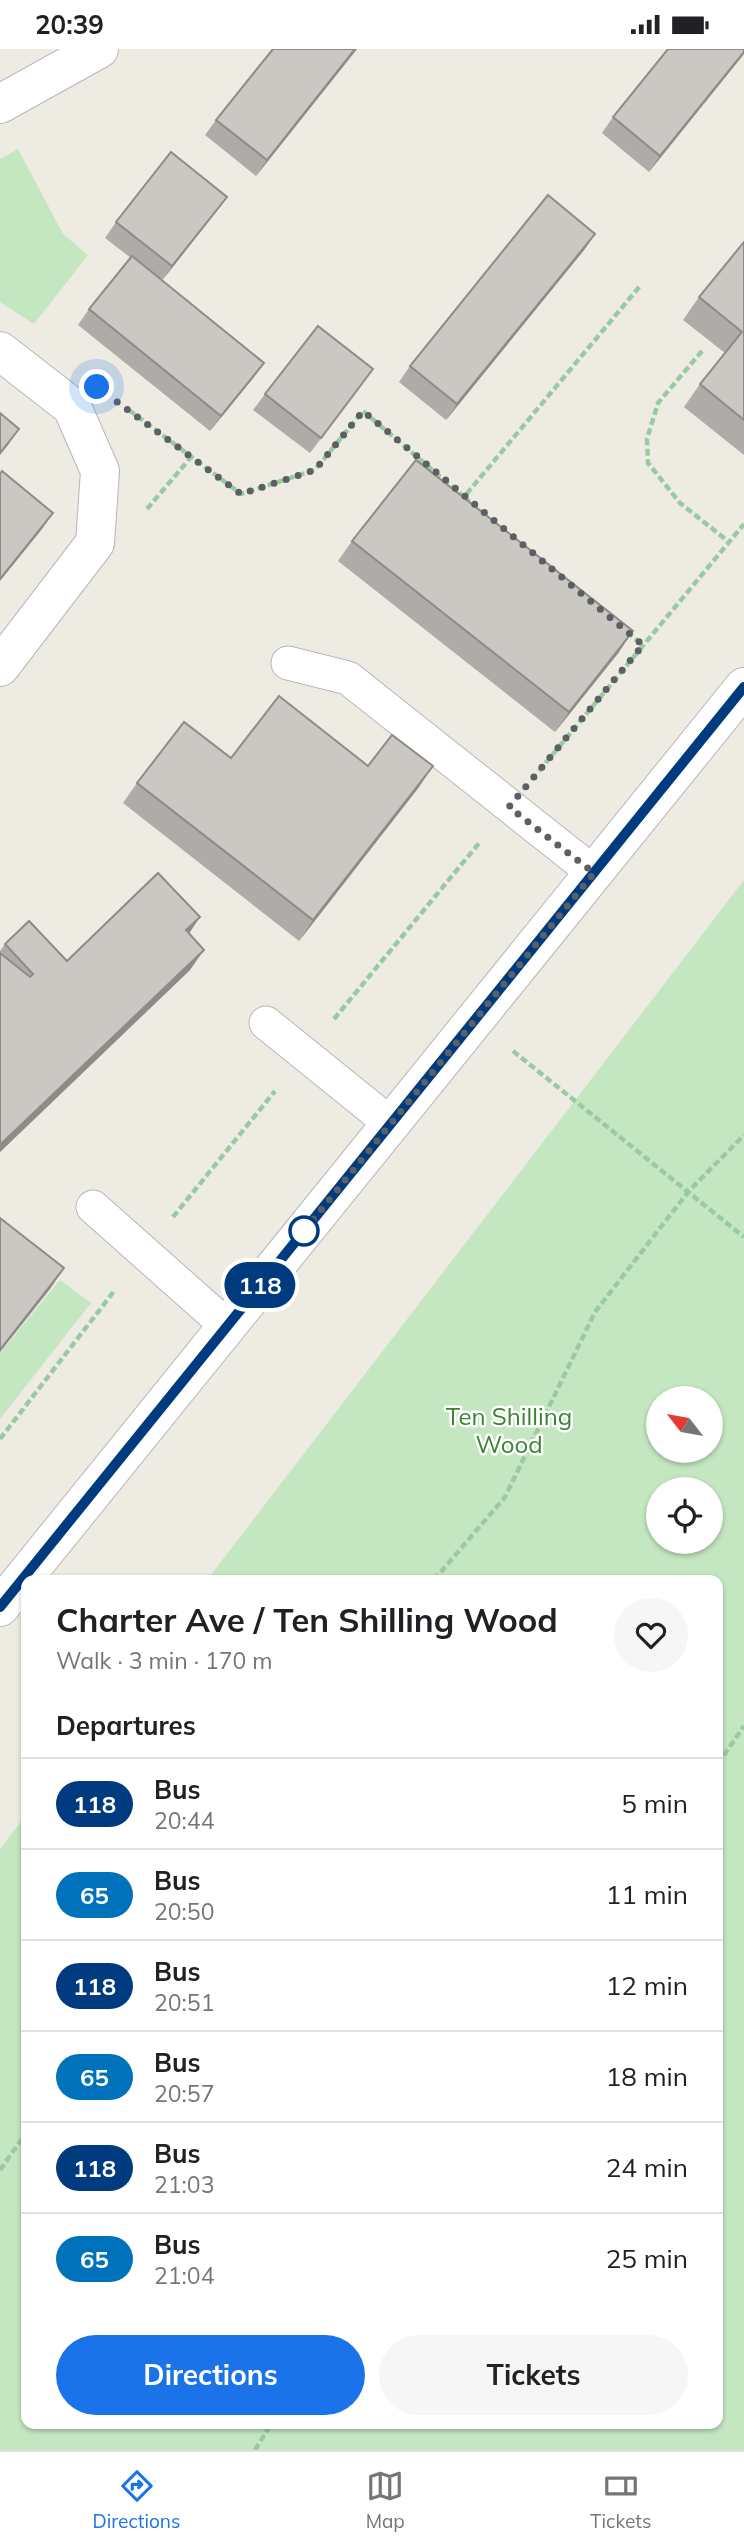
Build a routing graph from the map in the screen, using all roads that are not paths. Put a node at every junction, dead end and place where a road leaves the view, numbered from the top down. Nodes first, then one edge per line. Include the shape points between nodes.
1 (99, 49) edge
2 (0, 104) edge
3 (0, 351) edge
4 (288, 663) dead end
5 (0, 667) edge
6 (744, 687) edge
7 (594, 873) junction
8 (266, 1023) dead end
9 (391, 1124) junction
10 (93, 1207) dead end
11 (227, 1326) junction
12 (26, 1575) edge
13 (21, 1581) edge
14 (0, 1607) edge

1 - 2 street
3 - 5 street via 72,407 100,471 95,543
4 - 7 lane via 348,678
6 - 7 street
7 - 9 street
8 - 9 lane
9 - 11 street
10 - 11 lane
11 - 12 street
13 - 14 street

